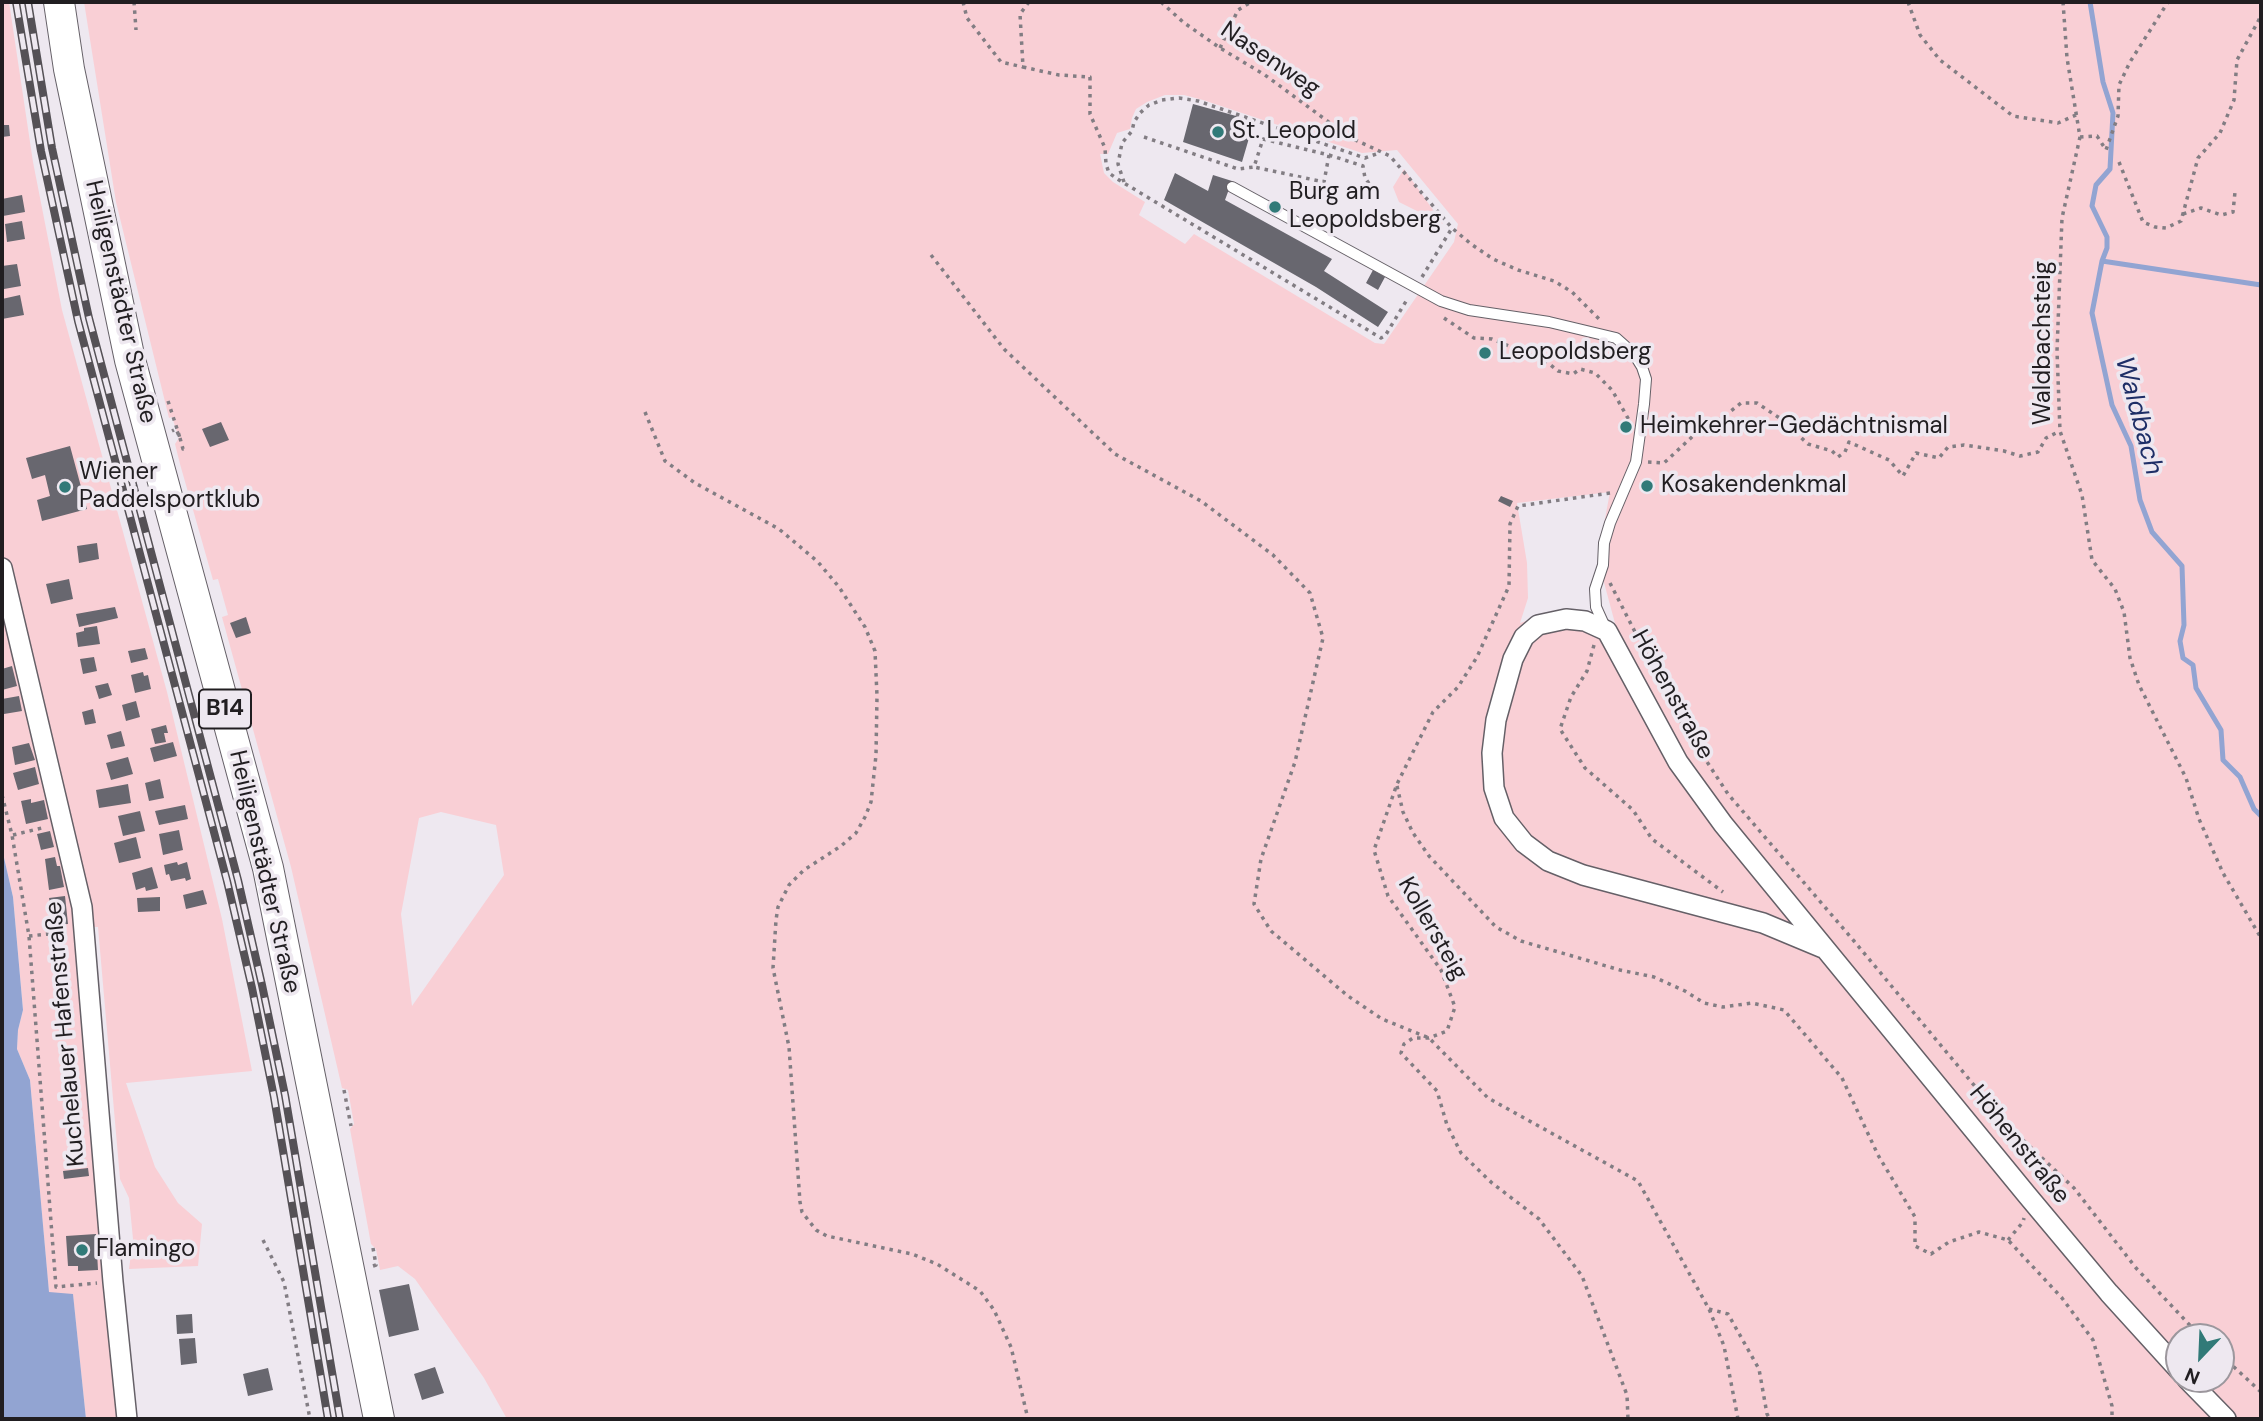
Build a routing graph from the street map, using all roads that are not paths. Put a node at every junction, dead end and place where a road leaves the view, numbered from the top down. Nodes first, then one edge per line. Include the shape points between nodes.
1 (59, 2) edge
2 (1232, 187) dead end
3 (2, 568) edge
4 (1607, 631) junction
5 (1824, 948) junction
6 (2165, 1354) edge
7 (2201, 1393) edge
8 (127, 1419) edge
9 (379, 1419) edge
10 (2226, 1419) edge

1 - 9 main road, Heiligenstädter Straße / B14 via 130,360 268,869
2 - 4 lane via 1441,301 1616,338 1634,354 1646,379 1636,462 1604,543 1595,589 1596,607
3 - 8 street, Kuchelauer Hafenstraße via 82,907
4 - 5 street, Höhenstraße via 1678,762
4 - 5 street, Höhenstraße via 1566,619 1547,621 1524,637 1496,720 1492,754 1494,788 1504,818 1524,843 1548,861 1583,876 1763,923
5 - 6 street, Höhenstraße
7 - 10 street

